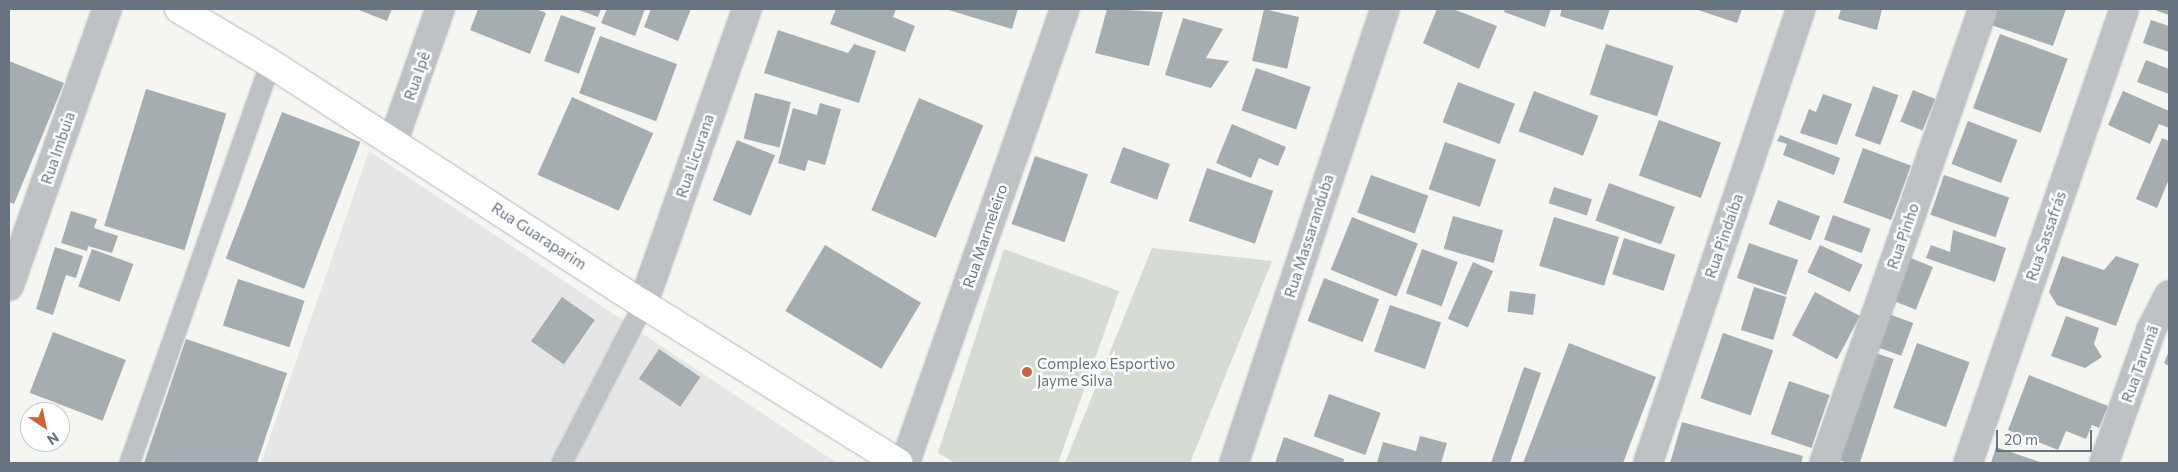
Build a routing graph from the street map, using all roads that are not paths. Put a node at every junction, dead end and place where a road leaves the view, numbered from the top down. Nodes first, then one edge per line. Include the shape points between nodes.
1 (107, 9) edge
2 (179, 9) edge
3 (440, 9) edge
4 (747, 9) edge
5 (1065, 9) edge
6 (1385, 9) edge
7 (1801, 9) edge
8 (1983, 9) edge
9 (2124, 9) edge
10 (270, 63) junction
11 (393, 142) junction
12 (9, 286) edge
13 (2169, 295) edge
14 (643, 304) junction
15 (129, 463) edge
16 (561, 463) edge
17 (898, 463) edge
18 (905, 463) edge
19 (1234, 463) edge
20 (1648, 463) edge
21 (1824, 463) edge
22 (1968, 463) edge
23 (2104, 463) edge

1 - 12 street, Rua Imbuia
2 - 10 street, Rua Guaraparim
3 - 11 street, Rua Ipê
4 - 14 street, Rua Licurana
5 - 18 street, Rua Marmeleiro
6 - 19 street, Rua Massaranduba
7 - 20 street, Rua Pindaíba
8 - 21 street, Rua Pinho
9 - 22 street, Rua Sassafrás
10 - 11 street, Rua Guaraparim
10 - 15 lane
11 - 14 street, Rua Guaraparim
13 - 23 street, Rua Tarumã via 2151,330
14 - 16 lane
14 - 17 street, Rua Guaraparim

